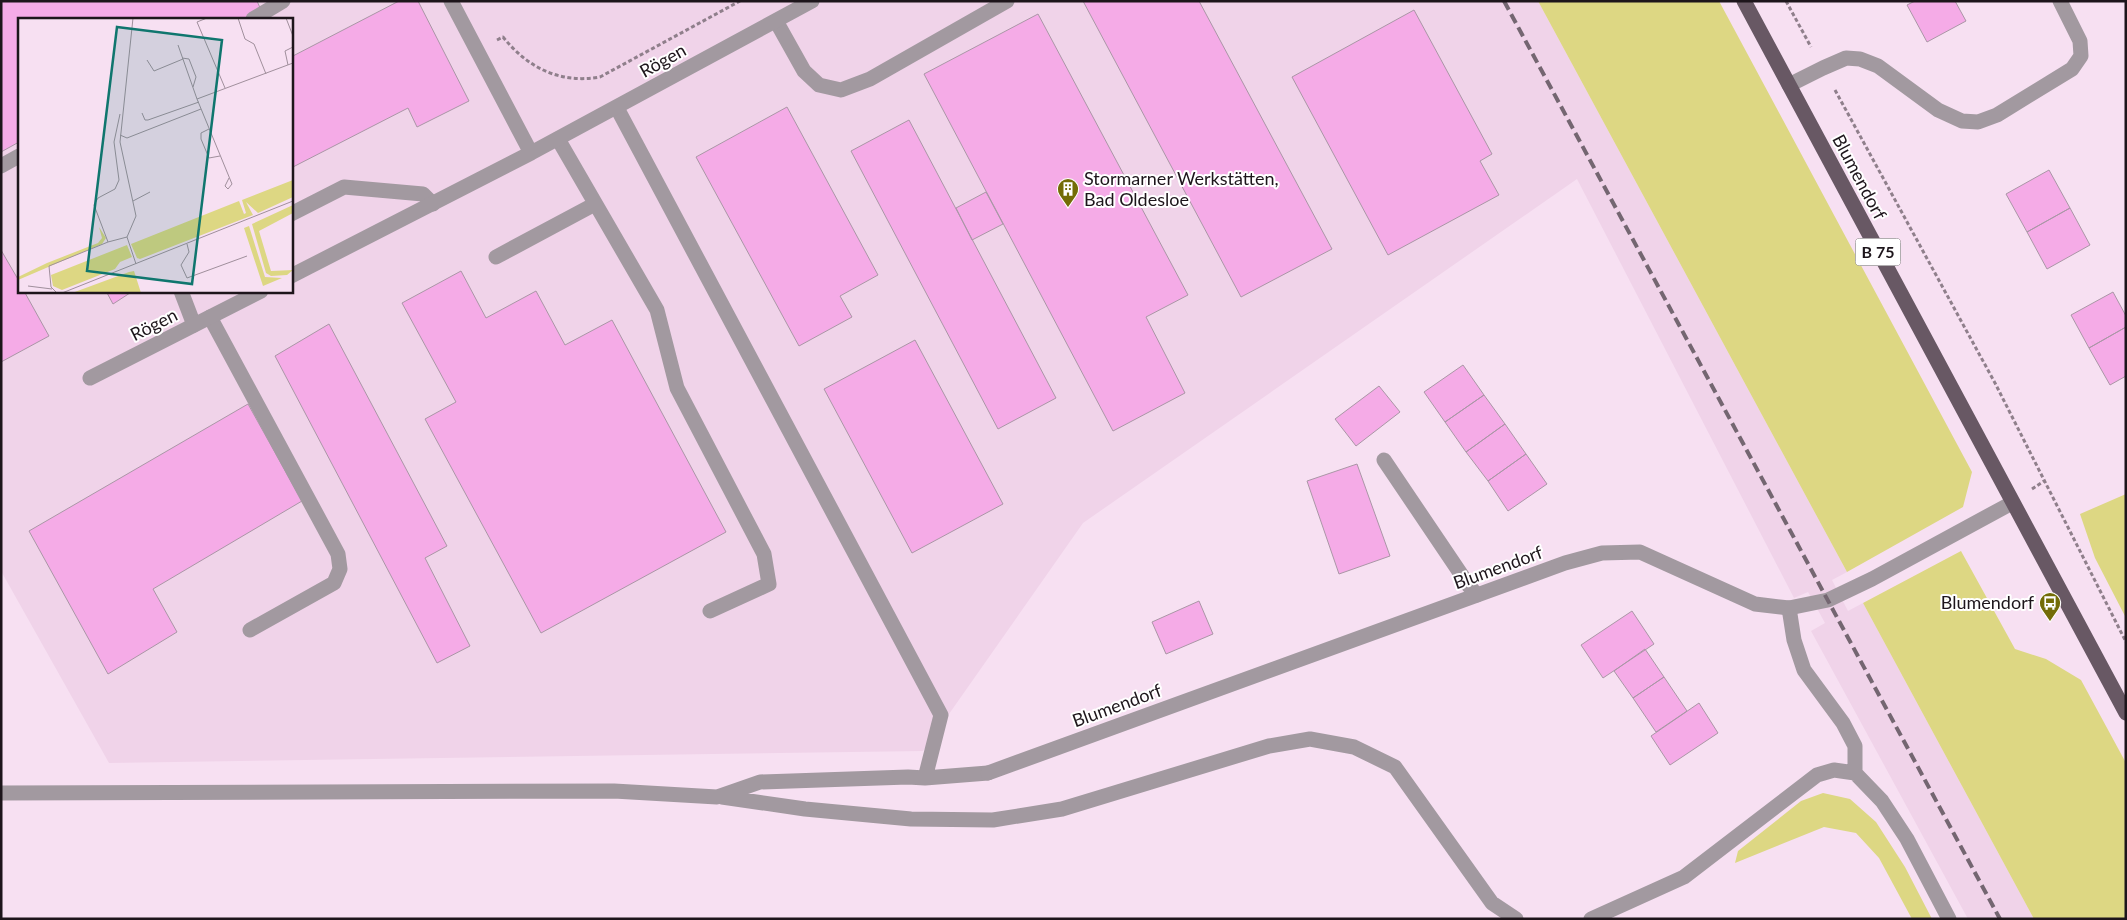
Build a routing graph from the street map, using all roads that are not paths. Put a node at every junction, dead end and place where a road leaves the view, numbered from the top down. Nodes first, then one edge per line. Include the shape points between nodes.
1 (282, 1) edge
2 (451, 1) edge
3 (812, 1) edge
4 (1007, 1) edge
5 (1744, 1) edge
6 (2060, 1) edge
7 (255, 18) edge
8 (776, 21) junction
9 (1789, 85) junction
10 (617, 108) junction
11 (558, 139) junction
12 (532, 153) junction
13 (18, 157) edge
14 (1, 166) edge
15 (433, 204) junction
16 (595, 204) junction
17 (292, 213) edge
18 (496, 257) dead end
19 (292, 275) edge
20 (181, 292) edge
21 (259, 292) edge
22 (210, 317) junction
23 (194, 325) junction
24 (90, 378) dead end
25 (1384, 460) dead end
26 (2012, 503) junction
27 (1477, 595) junction
28 (1789, 608) junction
29 (710, 611) dead end
30 (250, 630) dead end
31 (2126, 713) edge
32 (1856, 773) junction
33 (925, 778) junction
34 (1, 793) edge
35 (717, 797) junction
36 (1516, 919) edge
37 (1591, 919) edge
38 (1949, 919) edge

1 - 7 street
2 - 12 street
3 - 8 street, Rögen
4 - 8 street via 870,79 841,90 819,85 804,71
5 - 9 main road, Blumendorf / B 75
6 - 9 street via 2080,41 2081,56 2072,69 1978,122 1962,121 1938,110 1878,66 1860,59 1846,58
8 - 10 street, Rögen
9 - 26 main road, Blumendorf / B 75
10 - 11 street, Rögen
10 - 33 street via 941,715
11 - 12 street, Rögen
11 - 16 street
12 - 15 street, Rögen
13 - 14 street
15 - 17 street via 423,194 344,187
15 - 19 street, Rögen
16 - 18 street
16 - 29 street via 658,310 677,388 764,554 769,584
20 - 23 street
21 - 22 street, Rögen
22 - 23 street, Rögen
22 - 30 street via 338,554 340,569 334,582
23 - 24 street, Rögen
25 - 27 street
26 - 28 street, Blumendorf via 1828,600
26 - 31 main road, Blumendorf / B 75
27 - 28 street, Blumendorf via 1602,553 1640,552 1755,604
27 - 33 street, Blumendorf via 988,773
28 - 32 street via 1794,640 1804,670 1844,723 1855,746
32 - 37 street via 1834,770 1817,775 1684,877
32 - 38 street via 1882,801 1907,839
33 - 35 street, Blumendorf via 760,782
34 - 35 street via 614,790
35 - 36 street via 910,819 993,820 1062,810 1269,746 1310,740 1354,747 1395,767 1492,903

